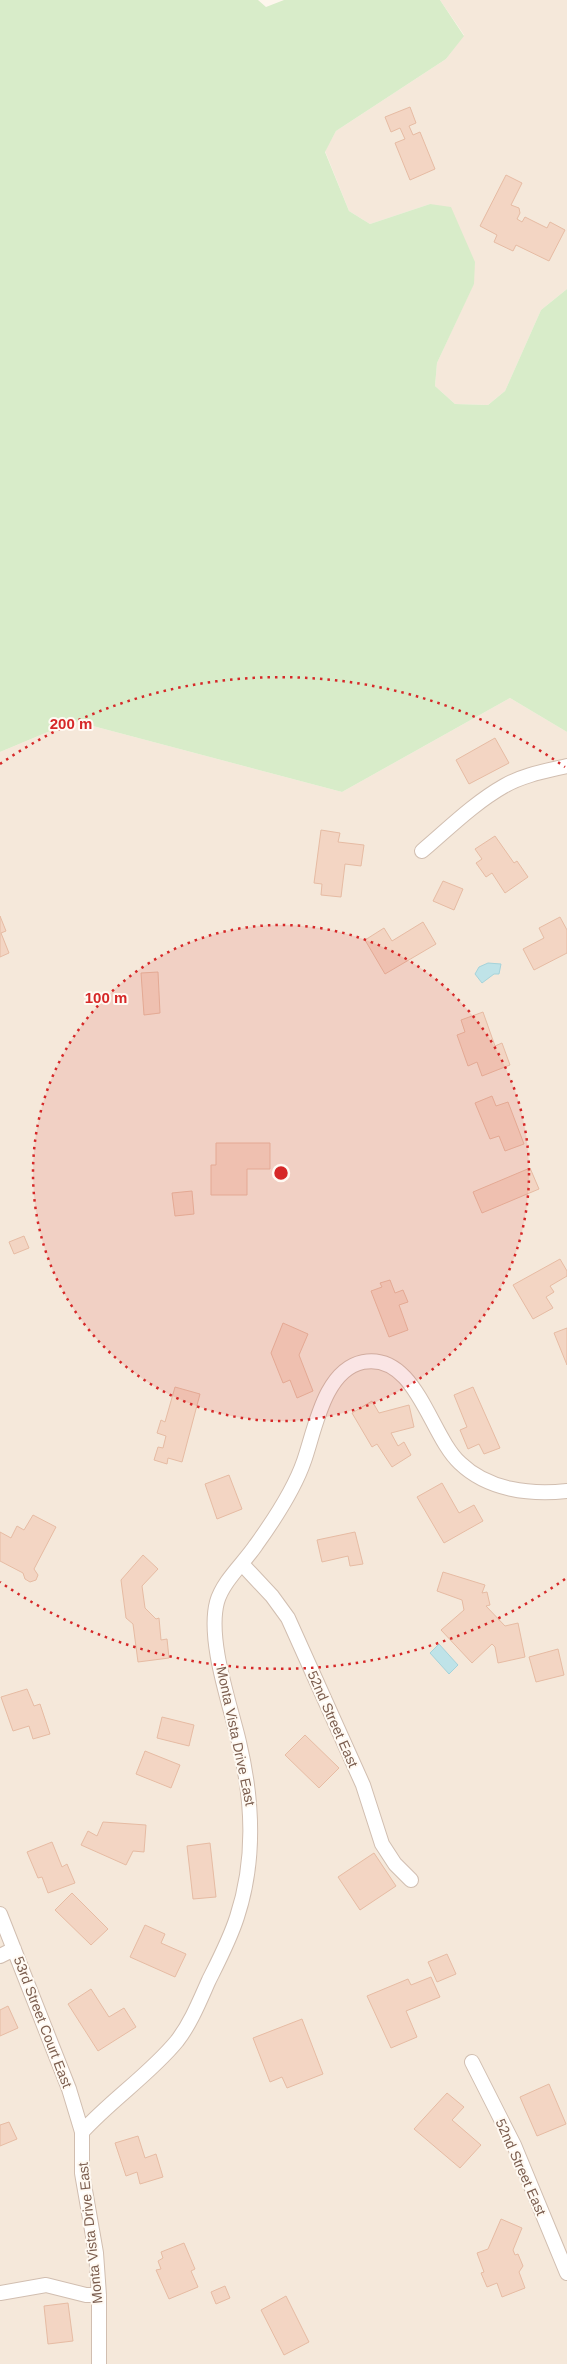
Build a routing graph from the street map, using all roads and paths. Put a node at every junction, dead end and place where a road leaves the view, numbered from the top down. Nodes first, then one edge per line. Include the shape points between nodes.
1 (567, 766) edge
2 (422, 851) dead end
3 (567, 1491) edge
4 (242, 1564) junction
5 (412, 1880) dead end
6 (0, 1914) edge
7 (14, 1949) junction
8 (0, 1956) edge
9 (472, 2062) dead end
10 (82, 2132) junction
11 (567, 2273) edge
12 (0, 2293) edge
13 (99, 2295) junction
14 (99, 2364) edge

1 - 2 street via 505,786
3 - 4 street, Monta Vista Drive East via 518,1490 493,1485 480,1478 461,1465 448,1450 412,1382 393,1368 364,1362 343,1373 326,1395 303,1464 284,1501
4 - 5 street, 52nd Street East via 288,1618 363,1785 382,1844 395,1864
4 - 10 street, Monta Vista Drive East via 217,1601 216,1620 225,1693 239,1742 251,1811 249,1861 237,1918 191,2020 179,2038
6 - 7 street, 53rd Street Court East
7 - 8 street
7 - 10 street, 53rd Street Court East via 69,2089
9 - 11 street, 52nd Street East via 514,2145
10 - 13 street, Monta Vista Drive East via 82,2173 96,2253
12 - 13 street via 46,2285 79,2294
13 - 14 street, Monta Vista Drive East

